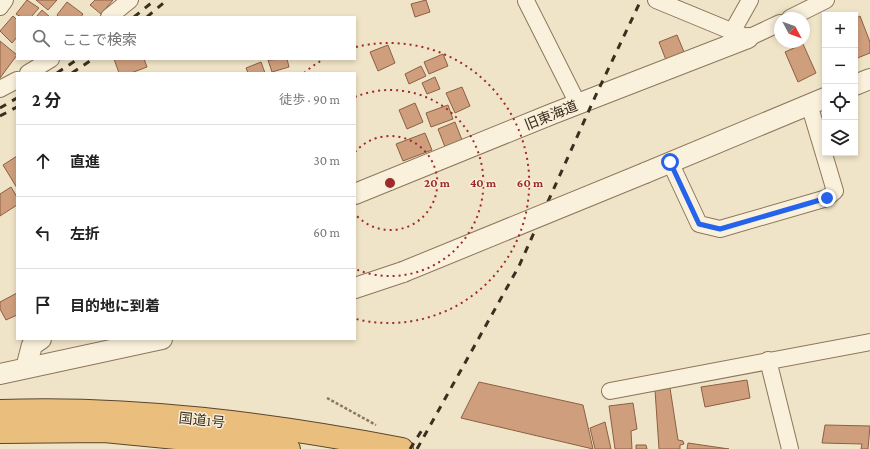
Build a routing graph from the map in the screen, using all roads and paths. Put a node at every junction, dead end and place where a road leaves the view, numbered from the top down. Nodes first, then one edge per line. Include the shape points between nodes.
1 (6, 0) edge
2 (130, 0) edge
3 (656, 0) edge
4 (750, 0) edge
5 (826, 0) edge
6 (526, 1) edge
7 (0, 8) edge
8 (802, 12) edge
9 (110, 16) edge
10 (774, 25) edge
11 (740, 35) junction
12 (49, 60) edge
13 (30, 72) edge
14 (870, 79) edge
15 (16, 81) edge
16 (858, 84) edge
17 (0, 89) edge
18 (817, 101) edge
19 (578, 104) junction
20 (670, 162) junction
21 (356, 194) edge
22 (356, 288) edge
23 (39, 340) edge
24 (157, 340) edge
25 (870, 342) edge
26 (768, 360) junction
27 (26, 368) junction
28 (0, 374) edge
29 (610, 391) dead end
30 (327, 398) dead end
31 (2, 411) edge
32 (382, 428) dead end
33 (1, 432) edge
34 (289, 449) edge
35 (402, 449) edge
36 (790, 449) edge

1 - 7 street
2 - 9 street
3 - 11 street
4 - 11 street
5 - 8 street
6 - 19 street
10 - 11 street
11 - 19 street, 旧東海道
12 - 13 street
14 - 16 street
15 - 17 street
18 - 20 street
18 - 20 street via 835,191 827,198 720,229 699,224
19 - 21 street, 旧東海道
20 - 22 street, bridge via 403,272
23 - 27 street via 32,345
24 - 27 street
25 - 26 street
26 - 29 street
26 - 36 street
27 - 28 street
30 - 32 path
31 - 35 highway, 国道1号 via 116,412 195,419 302,431
33 - 34 highway, 国道1号 via 104,431

